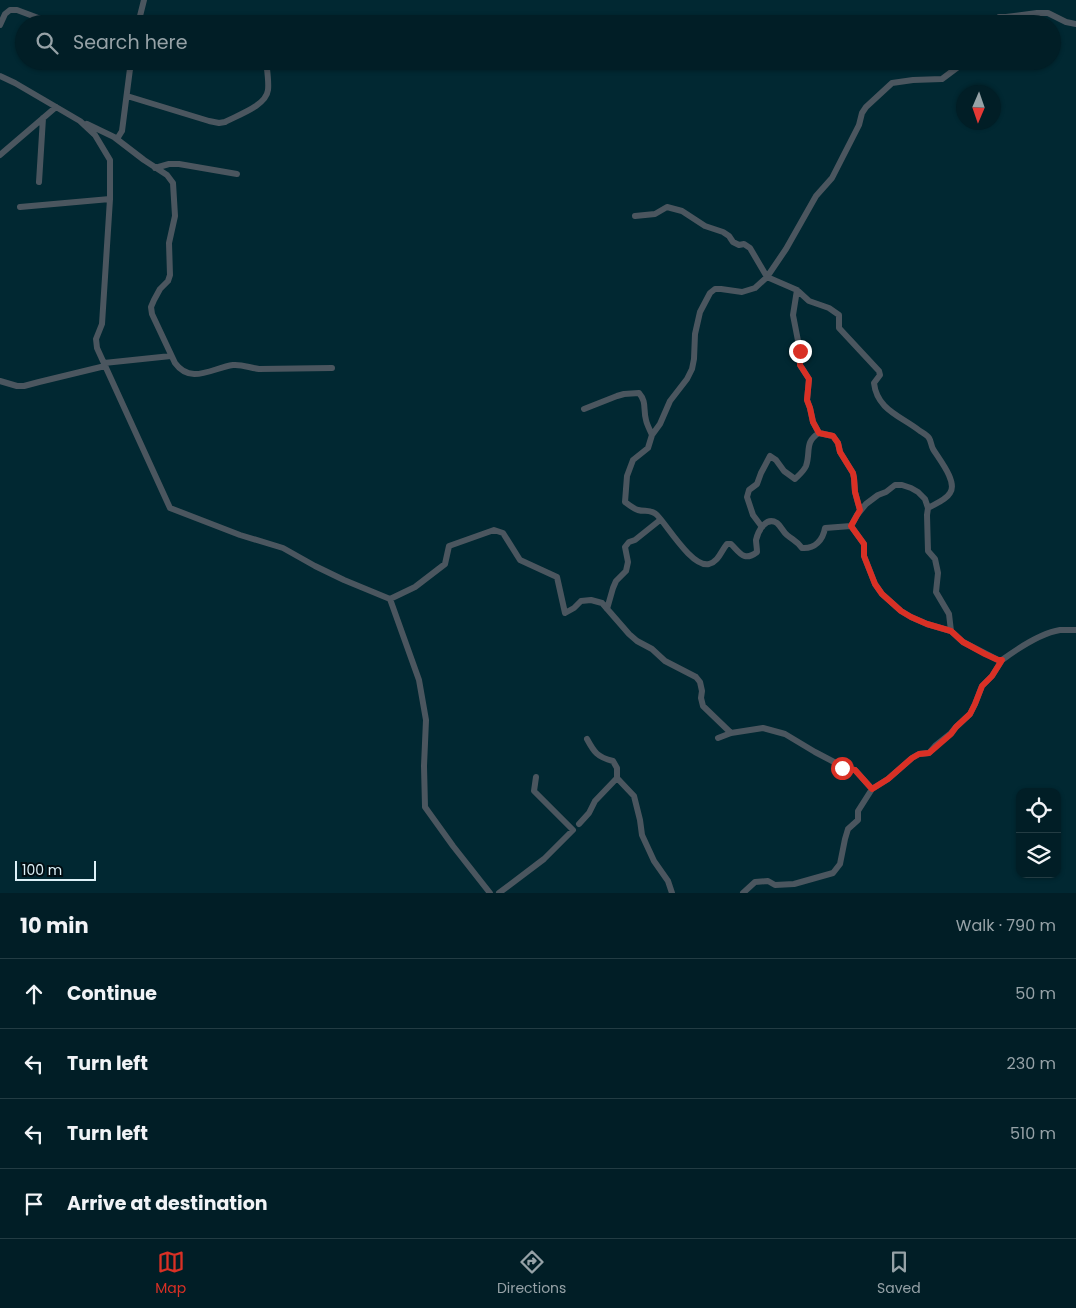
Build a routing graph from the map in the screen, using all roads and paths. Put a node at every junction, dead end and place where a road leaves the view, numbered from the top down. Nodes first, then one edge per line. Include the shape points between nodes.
1 (144, 0) edge
2 (30, 15) edge
3 (140, 15) edge
4 (1021, 15) edge
5 (1052, 15) edge
6 (1061, 20) edge
7 (1076, 24) edge
8 (0, 25) edge
9 (130, 70) edge
10 (267, 70) edge
11 (955, 70) edge
12 (0, 76) edge
13 (127, 96) junction
14 (56, 107) junction
15 (43, 118) junction
16 (80, 121) junction
17 (117, 139) junction
18 (0, 155) edge
19 (155, 168) junction
20 (237, 174) dead end
21 (39, 182) dead end
22 (110, 199) junction
23 (20, 207) dead end
24 (635, 216) dead end
25 (767, 277) junction
26 (797, 290) junction
27 (171, 356) junction
28 (104, 365) junction
29 (332, 368) dead end
30 (0, 381) edge
31 (584, 409) dead end
32 (819, 433) junction
33 (652, 435) junction
34 (928, 508) junction
35 (860, 510) junction
36 (660, 520) junction
37 (762, 526) junction
38 (851, 526) junction
39 (390, 599) junction
40 (608, 609) junction
41 (1076, 630) edge
42 (951, 631) junction
43 (1002, 660) junction
44 (731, 733) junction
45 (718, 738) dead end
46 (587, 739) dead end
47 (536, 777) dead end
48 (617, 778) junction
49 (872, 789) junction
50 (580, 824) dead end
51 (778, 885) junction
52 (490, 893) edge
53 (499, 893) edge
54 (672, 893) edge
55 (743, 893) edge
56 (777, 893) edge

1 - 3 street
2 - 8 street via 10,10
4 - 5 street
6 - 7 street
9 - 13 street
10 - 13 street via 265,99 225,122 210,121
11 - 25 street via 942,80 892,83 866,107 832,178 816,196
12 - 14 street
13 - 17 street via 122,131
14 - 15 street
14 - 16 street
15 - 18 street
15 - 21 street
16 - 17 street
16 - 22 street via 95,135 110,160
17 - 19 street
19 - 20 street via 179,164
19 - 27 street via 173,183 175,216 169,243 170,275 152,307 152,314
22 - 23 street
22 - 28 street via 102,324 96,339
24 - 25 street via 655,214 667,207 682,211 729,236 739,246 744,244 750,248
25 - 26 street
25 - 33 street via 755,288 742,292 715,289 710,293 700,312 692,369
26 - 32 street via 793,315 800,365 809,379 807,400
26 - 34 street via 808,301 839,315 839,328 879,371 874,383 878,397 894,414 929,437 952,488 949,495
27 - 28 street
27 - 29 street via 179,368 197,375 241,364 259,369
28 - 30 street via 24,386
28 - 39 street via 170,508 283,548 344,580
31 - 33 street via 603,400 639,393 644,400 646,422
32 - 35 street via 833,436 838,443 853,473
32 - 37 street via 810,441 806,467 800,474 795,478 770,456 757,484 749,490 750,509
33 - 36 street via 648,448 633,460 627,476 625,502 638,510 656,514
34 - 35 street via 918,492 895,485
34 - 42 street via 928,551 935,559 938,573 936,592 949,614
35 - 38 street
36 - 37 street via 690,555 698,562 709,564 721,555 727,544 743,556 757,552 756,540
36 - 40 street via 624,548 628,562 626,571 616,581
37 - 38 street via 777,523 802,548 819,542 824,528
38 - 42 street via 864,544 867,566 882,594 911,617
39 - 40 street via 415,587 445,564 449,546 494,530 503,533 520,560 557,578 564,613 586,600 602,603
39 - 52 street via 419,680 426,720 425,807
40 - 44 street via 637,641 664,661 696,677 700,682 703,706
41 - 43 street via 1058,630 1037,638
42 - 43 street via 963,642
43 - 49 street via 982,686 970,714 951,734 929,753 912,758
44 - 45 street
44 - 49 street via 763,728 785,734 842,768 855,770
46 - 48 street via 595,753 613,761
47 - 53 street via 534,791 573,830 544,859
48 - 50 street via 595,801
48 - 54 street via 634,796 642,835
49 - 51 street via 858,811 858,820 848,829 840,864 833,873
51 - 55 street via 768,881 755,882
51 - 56 street

